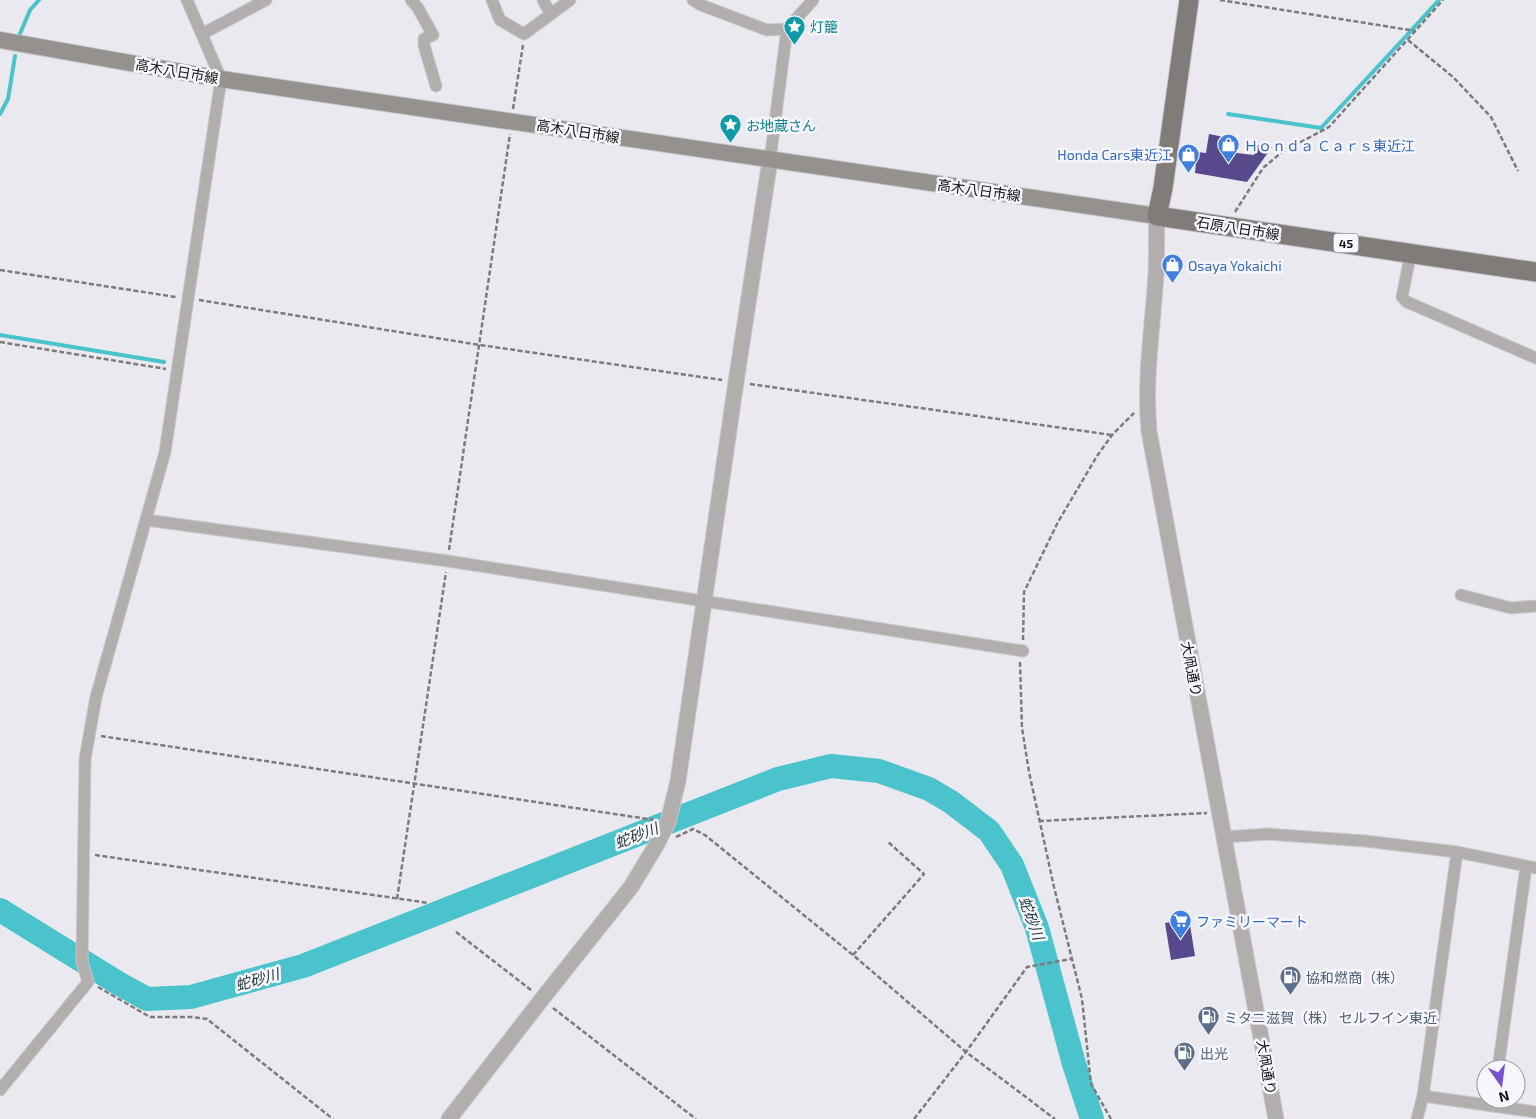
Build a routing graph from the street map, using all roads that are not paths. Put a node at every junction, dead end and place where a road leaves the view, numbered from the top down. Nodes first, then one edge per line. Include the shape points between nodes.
1 (187, 0) edge
2 (266, 0) edge
3 (411, 0) edge
4 (492, 0) edge
5 (543, 0) edge
6 (570, 0) edge
7 (693, 0) edge
8 (814, 0) edge
9 (1189, 0) edge
10 (551, 14) junction
11 (788, 29) junction
12 (202, 34) junction
13 (0, 40) edge
14 (221, 79) junction
15 (436, 86) dead end
16 (770, 160) junction
17 (1157, 216) junction
18 (1411, 252) junction
19 (1536, 272) edge
20 (1536, 358) edge
21 (146, 520) junction
22 (1461, 595) dead end
23 (704, 601) junction
24 (1536, 606) edge
25 (1023, 651) road end
26 (1225, 837) junction
27 (1457, 852) junction
28 (1531, 867) edge
29 (1500, 1059) edge
30 (0, 1090) edge
31 (1423, 1096) junction
32 (1476, 1101) edge
33 (1523, 1109) edge
34 (1536, 1112) edge
35 (449, 1119) edge
36 (1276, 1119) edge
37 (1417, 1119) edge

1 - 12 street
2 - 12 street
3 - 15 street via 433,35 424,39 424,44
4 - 10 street via 500,20 524,34
5 - 10 street
6 - 10 street
7 - 11 street via 701,6 768,30
8 - 11 street
9 - 17 main road
11 - 16 street
12 - 14 street
13 - 14 main road, 高木八日市線
14 - 16 main road, 高木八日市線
14 - 21 street via 178,371 164,452
16 - 17 main road, 高木八日市線
16 - 23 street
17 - 18 main road, 石原八日市線 / 45
17 - 26 street, 大凧通り via 1146,406
18 - 19 main road, 石原八日市線 / 45
18 - 20 street via 1402,297 1406,302
21 - 23 street via 448,561
21 - 30 street via 96,697 85,759 82,962 88,982
22 - 24 street via 1511,608
23 - 25 street
23 - 35 street via 678,781 668,822 632,887
26 - 27 street via 1268,834
26 - 36 street, 大凧通り
27 - 28 street
27 - 31 street
28 - 29 street
31 - 32 street
31 - 37 street
33 - 34 street

